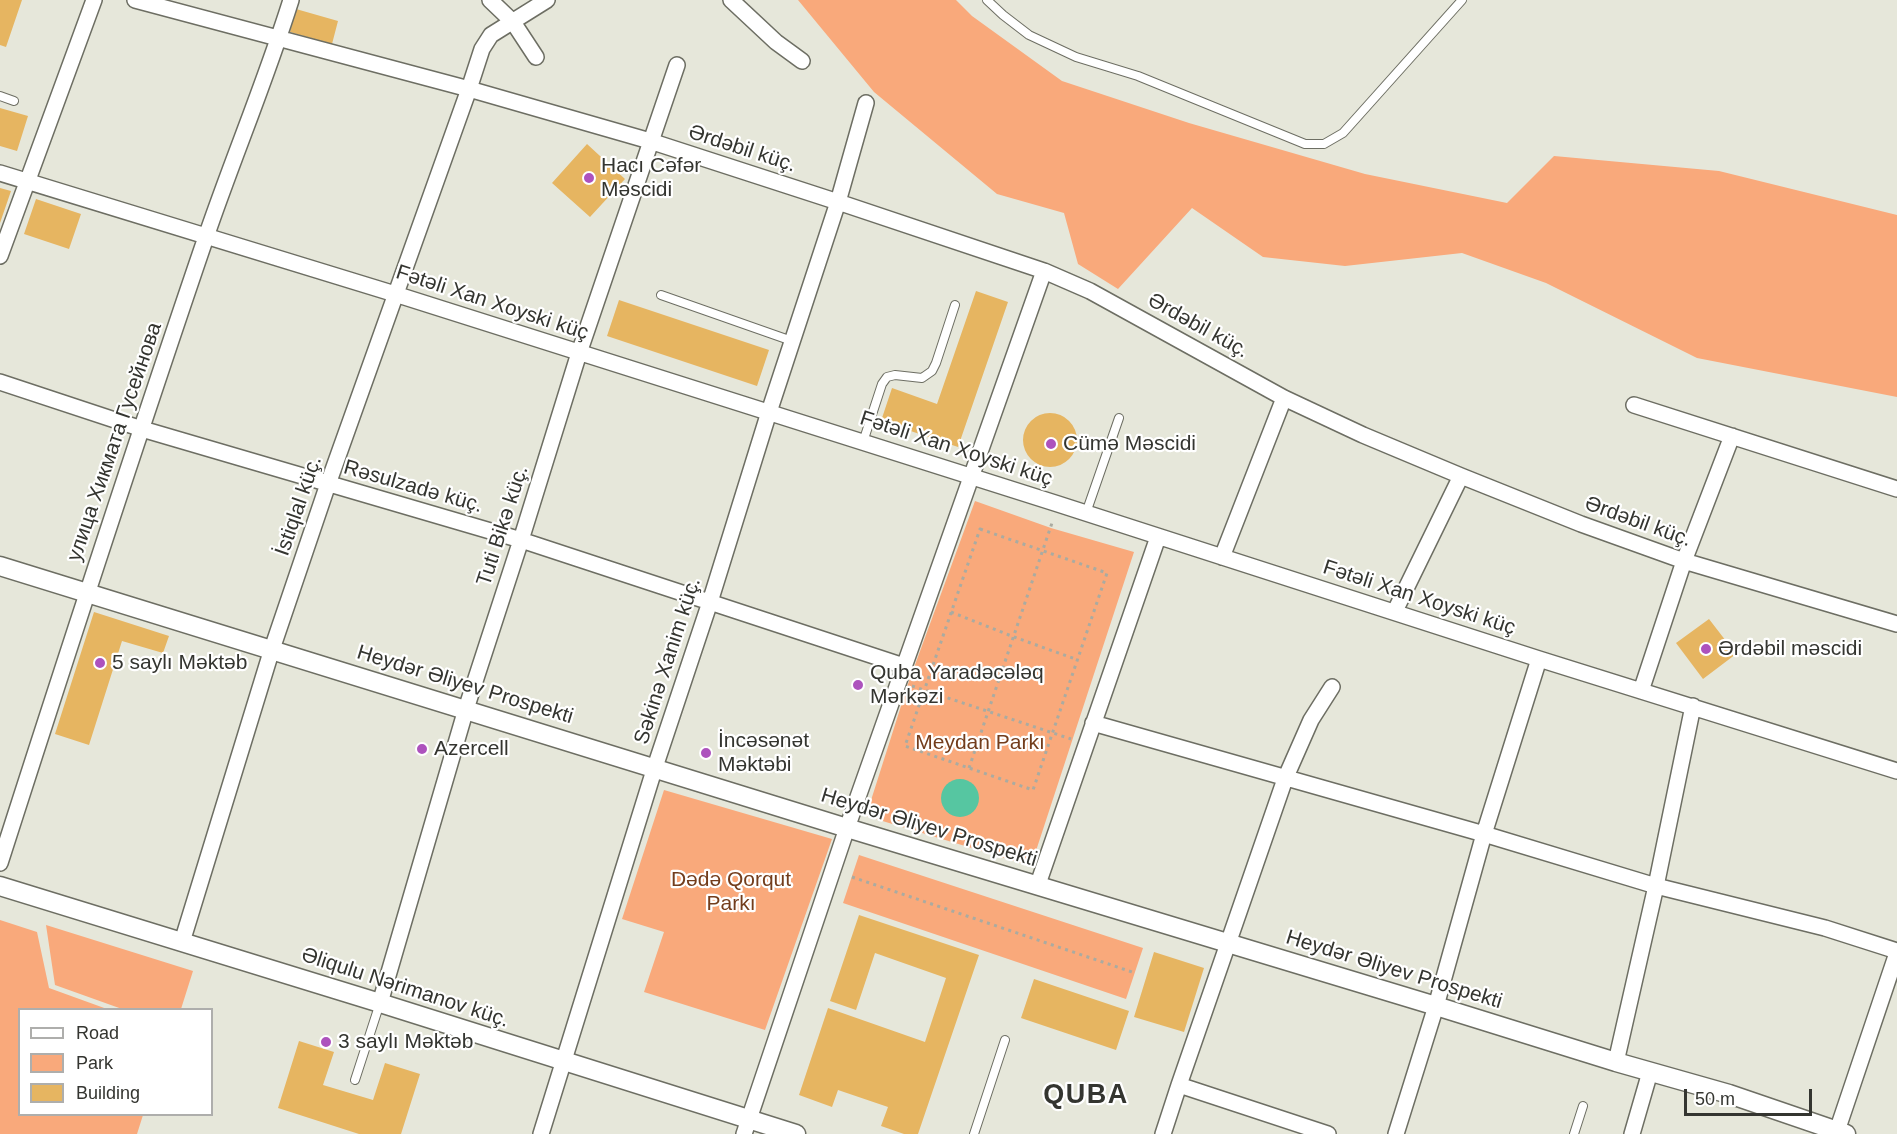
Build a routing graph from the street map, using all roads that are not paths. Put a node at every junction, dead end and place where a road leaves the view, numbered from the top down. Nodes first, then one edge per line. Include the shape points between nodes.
1 (94, 0) edge
2 (135, 0) edge
3 (291, 0) edge
4 (490, 0) edge
5 (547, 0) edge
6 (731, 0) edge
7 (987, 0) edge
8 (1462, 0) edge
9 (167, 4) edge
10 (513, 22) junction
11 (279, 37) junction
12 (536, 57) dead end
13 (802, 61) dead end
14 (677, 65) dead end
15 (469, 89) junction
16 (0, 96) edge
17 (14, 101) dead end
18 (866, 104) dead end
19 (650, 141) junction
20 (0, 173) edge
21 (28, 181) junction
22 (837, 201) junction
23 (206, 236) junction
24 (0, 256) edge
25 (1044, 271) junction
26 (395, 294) junction
27 (661, 295) dead end
28 (955, 305) dead end
29 (792, 342) junction
30 (579, 353) junction
31 (0, 382) edge
32 (1284, 398) junction
33 (1634, 405) dead end
34 (769, 412) junction
35 (1119, 418) dead end
36 (142, 429) junction
37 (1732, 436) junction
38 (863, 442) junction
39 (971, 476) junction
40 (1461, 476) junction
41 (328, 484) junction
42 (1897, 489) edge
43 (1086, 513) junction
44 (1158, 537) junction
45 (521, 540) junction
46 (1222, 557) junction
47 (1683, 561) junction
48 (0, 566) edge
49 (86, 592) junction
50 (710, 602) junction
51 (1395, 611) junction
52 (1897, 624) edge
53 (272, 649) junction
54 (1539, 659) junction
55 (904, 666) junction
56 (1332, 687) dead end
57 (1641, 691) junction
58 (1693, 706) junction
59 (466, 709) junction
60 (1093, 723) junction
61 (655, 767) junction
62 (1897, 771) edge
63 (1285, 779) junction
64 (847, 828) junction
65 (1484, 834) junction
66 (0, 863) edge
67 (1038, 884) junction
68 (0, 886) edge
69 (1656, 886) junction
70 (182, 942) junction
71 (1228, 943) junction
72 (1897, 952) edge
73 (381, 1003) junction
74 (1436, 1006) junction
75 (1005, 1040) dead end
76 (565, 1062) junction
77 (1616, 1062) junction
78 (1650, 1072) junction
79 (355, 1080) dead end
80 (1179, 1085) junction
81 (1583, 1106) dead end
82 (747, 1127) edge
83 (1839, 1133) edge
84 (542, 1134) edge
85 (796, 1134) edge
86 (974, 1134) edge
87 (1163, 1134) edge
88 (1328, 1134) edge
89 (1396, 1134) edge
90 (1574, 1134) edge
91 (1632, 1134) edge

1 - 21 street
2 - 9 street, Ərdəbil küç.
3 - 11 street, улица Хикмата Гусейнова
4 - 10 street
5 - 10 street
6 - 13 street
7 - 8 lane via 1029,35 1076,57 1138,76 1305,144 1324,144 1343,133
9 - 11 street, Ərdəbil küç.
10 - 12 street
10 - 15 street via 491,35 482,49
11 - 15 street, Ərdəbil küç.
11 - 23 street, улица Хикмата Гусейнова
14 - 19 street, Tuti Bikə küç.
15 - 19 street, Ərdəbil küç.
15 - 26 street, İstiqlal küç.
16 - 17 lane
18 - 22 street, Səkinə Xanim küç.
19 - 22 street, Ərdəbil küç.
19 - 30 street, Tuti Bikə küç.
20 - 21 street, Fətəli Xan Xoyski küç
21 - 23 street, Fətəli Xan Xoyski küç
21 - 24 street
22 - 25 street, Ərdəbil küç.
22 - 29 street, Səkinə Xanim küç.
23 - 26 street, Fətəli Xan Xoyski küç
23 - 36 street, улица Хикмата Гусейнова
25 - 32 street, Ərdəbil küç. via 1090,291
25 - 39 street
26 - 30 street, Fətəli Xan Xoyski küç
26 - 41 street, İstiqlal küç.
27 - 29 lane
28 - 38 lane via 932,371 922,378 887,377
29 - 34 street, Səkinə Xanim küç.
30 - 34 street, Fətəli Xan Xoyski küç
30 - 45 street, Tuti Bikə küç.
31 - 36 street, Rəsulzadə küç.
32 - 40 street, Ərdəbil küç.
32 - 46 street
33 - 37 street
34 - 38 street, Fətəli Xan Xoyski küç
34 - 50 street, Səkinə Xanim küç.
35 - 43 lane
36 - 41 street, Rəsulzadə küç.
36 - 49 street, улица Хикмата Гусейнова
37 - 42 street
37 - 47 street
38 - 39 street, Fətəli Xan Xoyski küç
39 - 43 street, Fətəli Xan Xoyski küç
39 - 55 street
40 - 47 street, Ərdəbil küç.
40 - 51 street
41 - 45 street, Rəsulzadə küç.
41 - 53 street, İstiqlal küç.
43 - 44 street, Fətəli Xan Xoyski küç
44 - 46 street, Fətəli Xan Xoyski küç
44 - 60 street
45 - 50 street, Rəsulzadə küç.
45 - 59 street, Tuti Bikə küç.
46 - 51 street, Fətəli Xan Xoyski küç
47 - 52 street, Ərdəbil küç.
47 - 57 street
48 - 49 street, Heydər Əliyev Prospekti
49 - 53 street, Heydər Əliyev Prospekti
49 - 66 street, улица Хикмата Гусейнова
50 - 55 street, Rəsulzadə küç.
50 - 61 street, Səkinə Xanim küç.
51 - 54 street, Fətəli Xan Xoyski küç
53 - 59 street, Heydər Əliyev Prospekti
53 - 70 street, İstiqlal küç.
54 - 57 street, Fətəli Xan Xoyski küç
54 - 65 street
55 - 64 street
56 - 63 street via 1311,720
57 - 58 street, Fətəli Xan Xoyski küç
58 - 62 street, Fətəli Xan Xoyski küç
58 - 69 street
59 - 61 street, Heydər Əliyev Prospekti
59 - 73 street, Tuti Bikə küç.
60 - 63 street
60 - 67 street
61 - 64 street, Heydər Əliyev Prospekti
61 - 76 street, Səkinə Xanim küç.
63 - 65 street
63 - 71 street
64 - 67 street, Heydər Əliyev Prospekti
64 - 82 street
65 - 69 street
65 - 74 street
67 - 71 street, Heydər Əliyev Prospekti
68 - 70 street, Əliqulu Nərimanov küç.
69 - 72 street via 1825,928
69 - 77 street
70 - 73 street, Əliqulu Nərimanov küç.
71 - 74 street, Heydər Əliyev Prospekti
71 - 80 street
72 - 83 street
73 - 76 street, Əliqulu Nərimanov küç.
73 - 79 lane
74 - 77 street, Heydər Əliyev Prospekti
74 - 89 street
75 - 86 lane
76 - 82 street, Əliqulu Nərimanov küç.
76 - 84 street, Səkinə Xanim küç.
77 - 78 street, Heydər Əliyev Prospekti
78 - 83 street, Heydər Əliyev Prospekti via 1729,1094
78 - 91 street
80 - 87 street
80 - 88 street
81 - 90 lane
82 - 85 street, Əliqulu Nərimanov küç.

